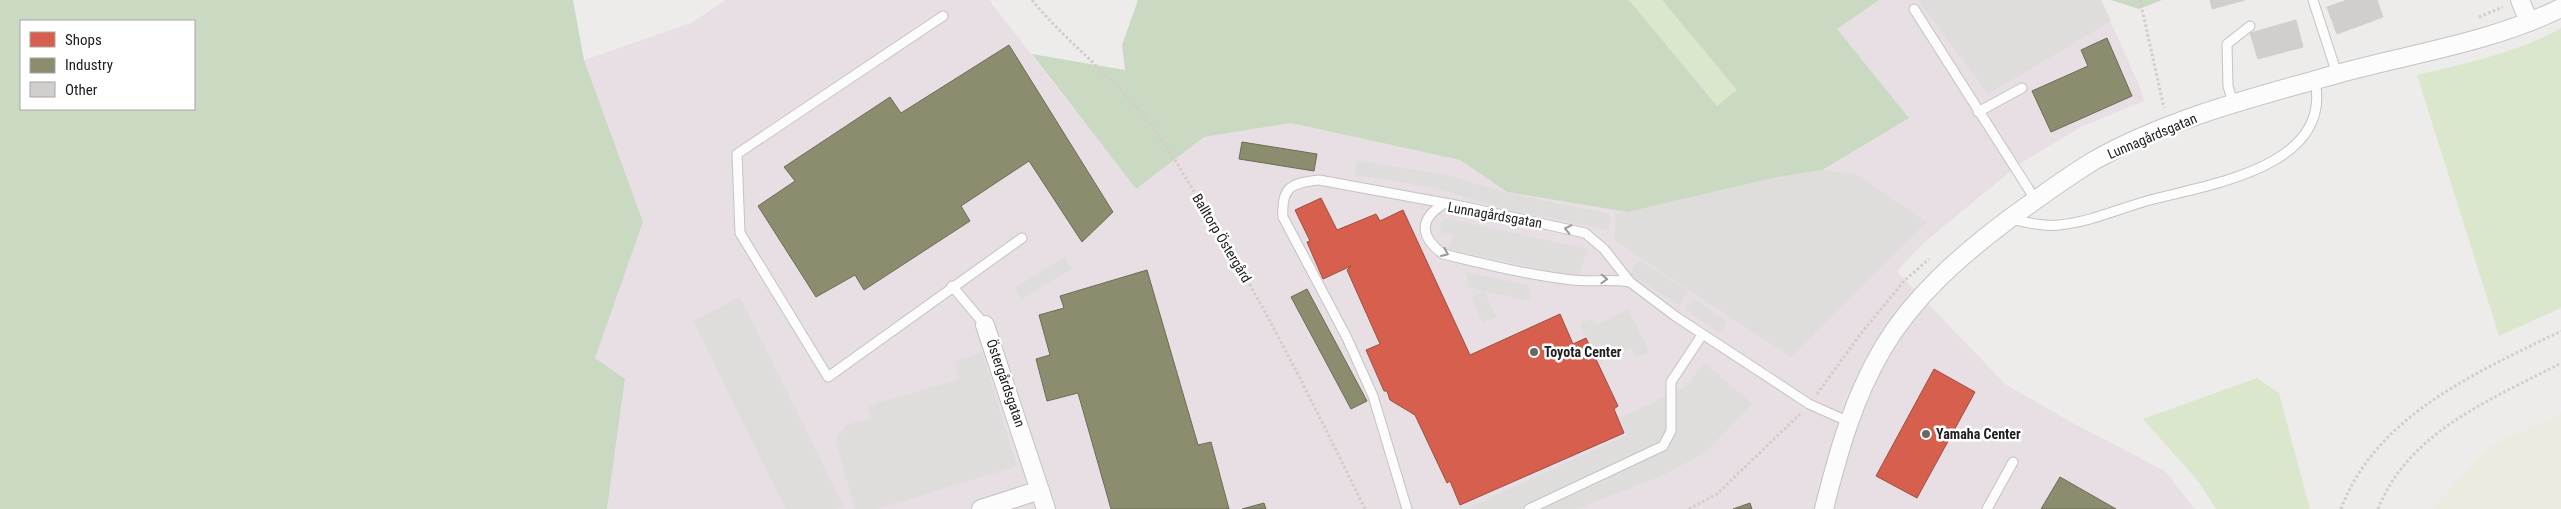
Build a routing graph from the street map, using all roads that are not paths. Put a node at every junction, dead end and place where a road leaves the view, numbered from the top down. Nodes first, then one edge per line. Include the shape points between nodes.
1 (2313, 0) edge
2 (2520, 0) edge
3 (2561, 8) edge
4 (1914, 9) dead end
5 (943, 16) dead end
6 (2529, 22) junction
7 (2250, 26) dead end
8 (2337, 74) junction
9 (2314, 81) junction
10 (2022, 88) dead end
11 (2233, 103) junction
12 (1978, 112) junction
13 (2035, 199) junction
14 (1442, 204) junction
15 (2010, 218) junction
16 (1022, 238) dead end
17 (1630, 282) junction
18 (952, 286) junction
19 (985, 325) joint
20 (1702, 335) junction
21 (1847, 422) junction
22 (2013, 462) dead end
23 (1040, 490) junction
24 (981, 509) edge
25 (1046, 509) edge
26 (1407, 509) edge
27 (1529, 509) edge
28 (1824, 509) edge
29 (1987, 509) edge

1 - 8 lane
2 - 6 street
3 - 6 street, Lunnagårdsgatan
4 - 12 lane
5 - 18 lane via 736,154 740,233 828,377
6 - 8 street, Lunnagårdsgatan via 2480,40
7 - 11 lane via 2227,44 2228,86
8 - 9 street, Lunnagårdsgatan
9 - 11 street, Lunnagårdsgatan
9 - 15 lane via 2317,109 2306,134 2269,163 2239,177 2058,226
10 - 12 lane
11 - 13 street, Lunnagårdsgatan via 2150,133 2096,160
12 - 13 lane
13 - 15 street, Lunnagårdsgatan
17 -> 14 lane, Lunnagårdsgatan via 1604,249 1585,233
14 -> 17 lane, Lunnagårdsgatan via 1430,212 1425,225 1430,245 1443,254 1538,275
14 - 26 lane via 1319,180 1299,182 1282,199 1283,217 1347,338 1373,396
15 - 21 street, Lunnagårdsgatan via 1982,238 1951,267 1904,318 1884,347
16 - 18 lane
17 - 20 lane, Lunnagårdsgatan
18 - 19 lane, Östergårdsgatan
19 - 23 street, Östergårdsgatan
20 - 21 lane, Lunnagårdsgatan via 1810,404
20 - 27 lane via 1671,382 1671,431 1663,446
21 - 28 street, Lunnagårdsgatan
22 - 29 lane
23 - 24 street
23 - 25 street, Östergårdsgatan

